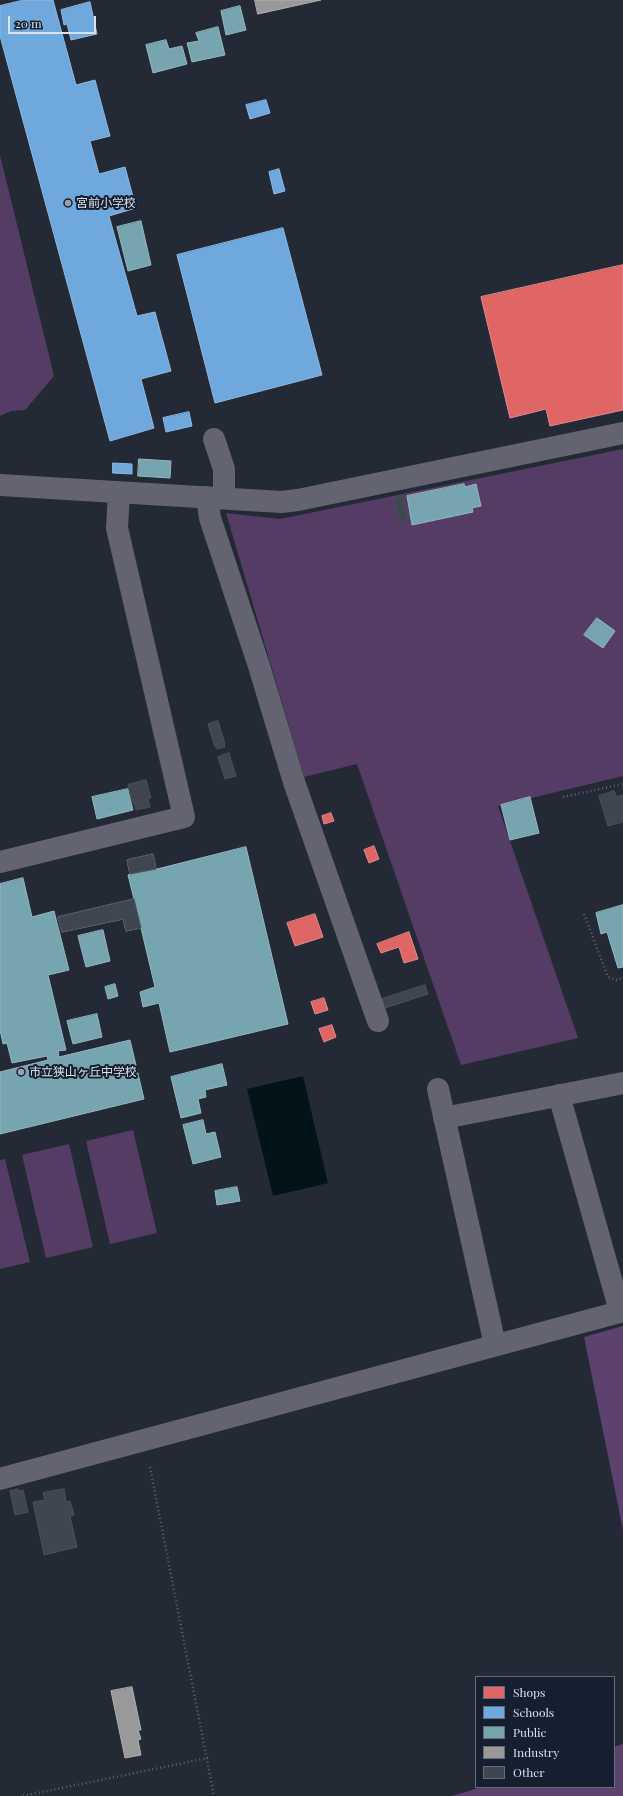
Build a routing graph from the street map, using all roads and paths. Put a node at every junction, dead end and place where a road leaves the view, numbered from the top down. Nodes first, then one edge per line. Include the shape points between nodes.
1 (623, 433) edge
2 (214, 439) dead end
3 (0, 485) edge
4 (119, 492) junction
5 (215, 498) junction
6 (623, 784) edge
7 (563, 797) dead end
8 (0, 862) edge
9 (584, 914) dead end
10 (623, 978) edge
11 (378, 1021) dead end
12 (623, 1083) edge
13 (438, 1090) dead end
14 (559, 1095) junction
15 (444, 1118) junction
16 (622, 1311) edge
17 (495, 1345) junction
18 (144, 1439) junction
19 (0, 1479) edge
20 (208, 1758) junction
21 (23, 1796) edge
22 (214, 1796) edge

1 - 5 street via 298,500 281,502
2 - 5 street via 224,469
3 - 4 street
4 - 5 street
4 - 8 street via 116,528 184,817
5 - 11 street via 210,518 294,782
6 - 7 path
9 - 10 path via 608,977 616,980
12 - 14 street
13 - 15 street
14 - 15 street
14 - 16 street
15 - 17 street
16 - 17 street
17 - 18 street
18 - 19 street
18 - 20 path
20 - 21 path
20 - 22 path

